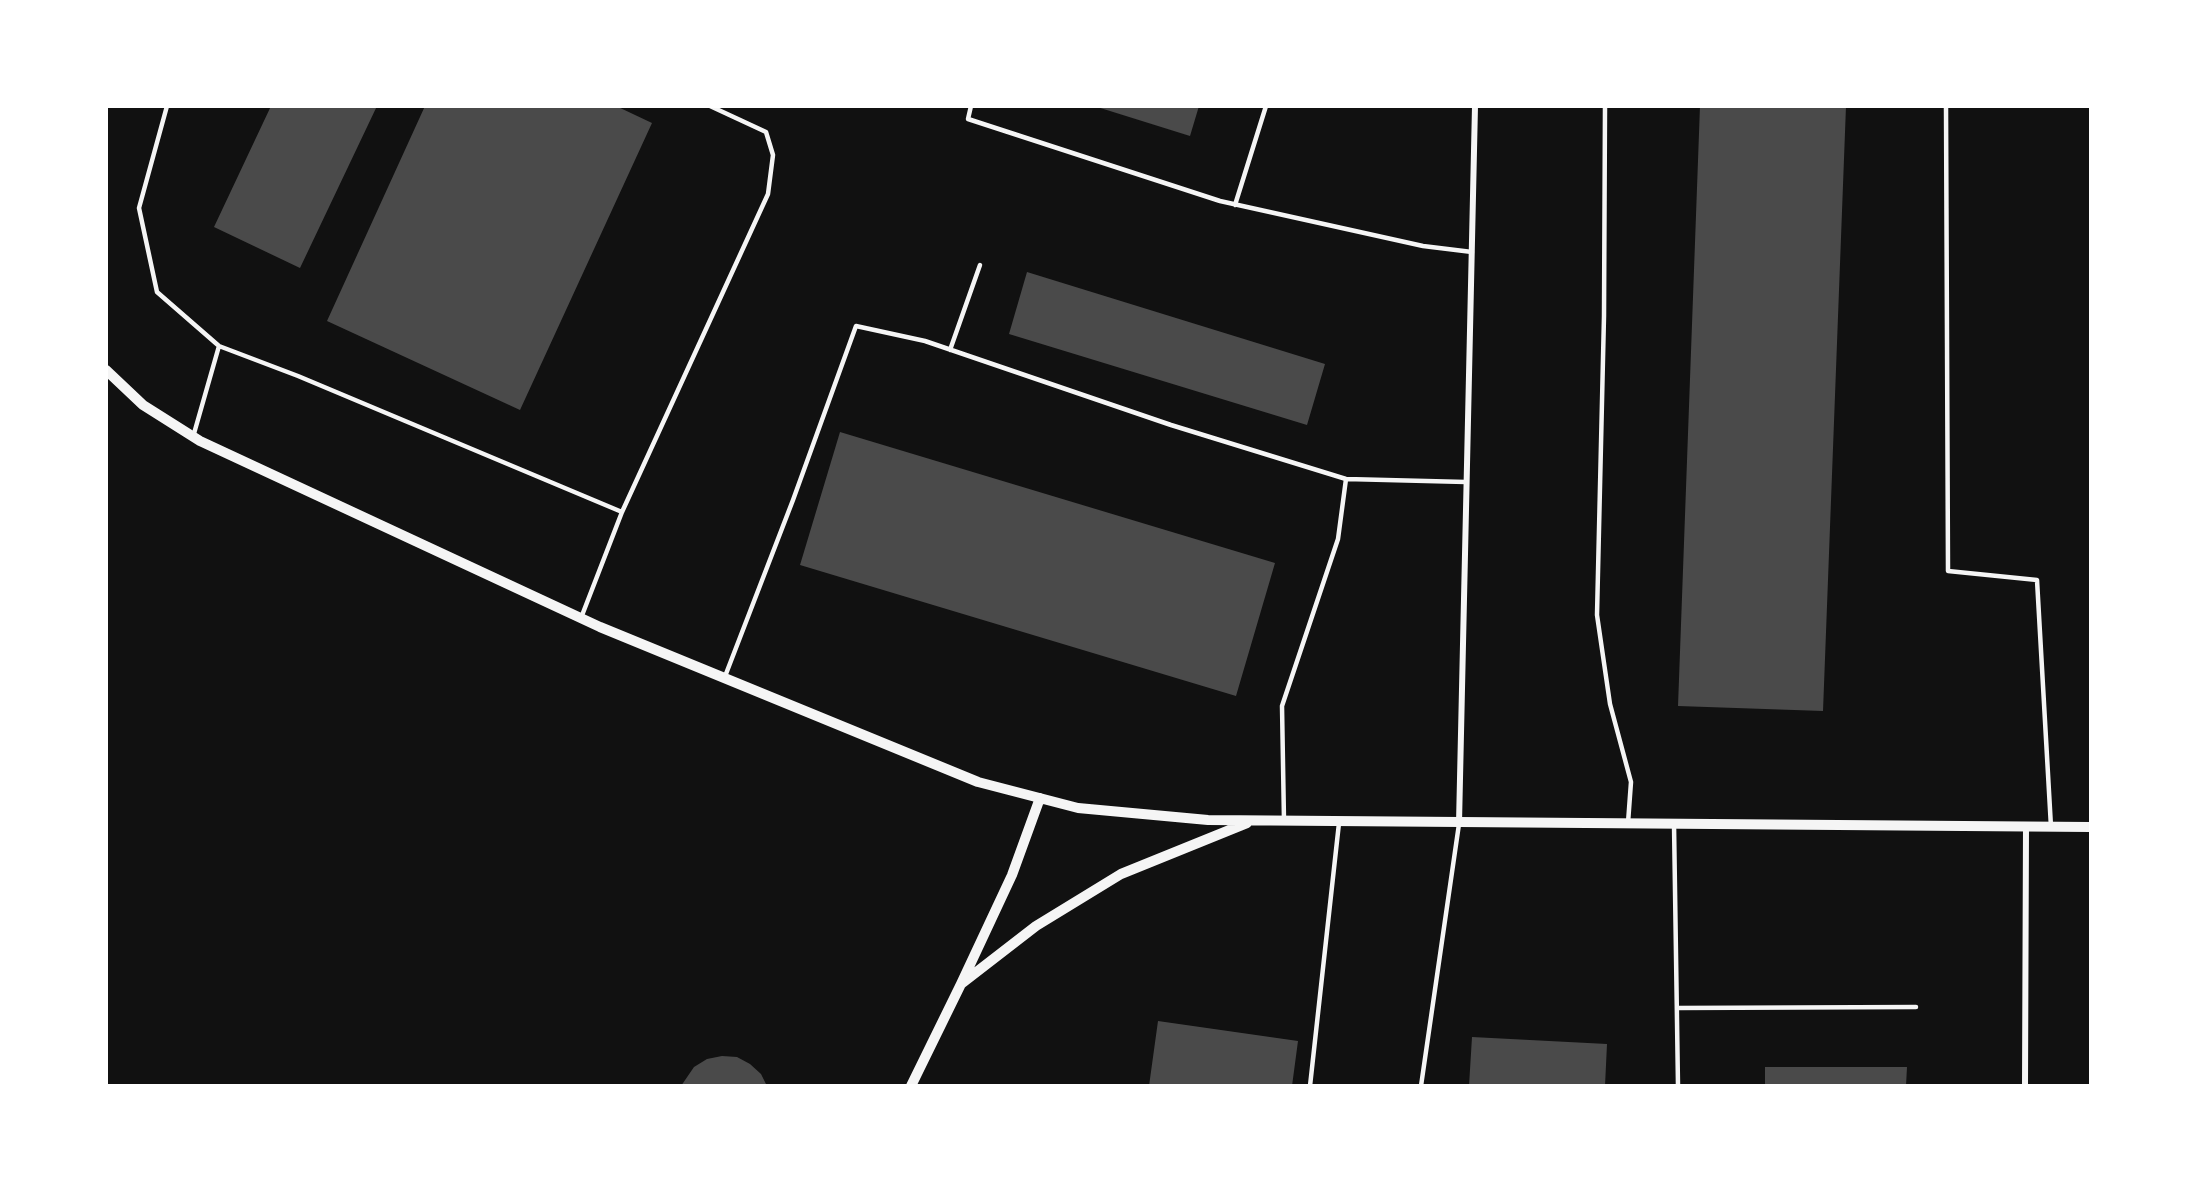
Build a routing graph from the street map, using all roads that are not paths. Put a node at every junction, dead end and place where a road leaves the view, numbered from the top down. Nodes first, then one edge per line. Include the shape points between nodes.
1 (167, 106) edge
2 (710, 106) edge
3 (971, 106) edge
4 (1266, 106) edge
5 (1475, 106) edge
6 (1605, 106) edge
7 (1946, 106) edge
8 (1235, 205) junction
9 (1472, 252) junction
10 (980, 266) dead end
11 (219, 346) junction
12 (950, 350) junction
13 (106, 370) edge
14 (193, 437) junction
15 (1346, 479) junction
16 (1466, 482) junction
17 (622, 512) junction
18 (581, 618) junction
19 (724, 679) junction
20 (1040, 798) junction
21 (1253, 820) junction
22 (1284, 821) junction
23 (1339, 821) junction
24 (1459, 823) junction
25 (1628, 824) junction
26 (1674, 824) junction
27 (2026, 826) junction
28 (2051, 826) junction
29 (2091, 827) edge
30 (961, 984) junction
31 (1677, 1008) junction
32 (1916, 1008) dead end
33 (911, 1086) edge
34 (1310, 1086) edge
35 (1421, 1086) edge
36 (1678, 1086) edge
37 (2025, 1086) edge

1 - 11 lane via 139,208 150,260 157,292
2 - 17 lane via 766,132 773,155 768,194
3 - 8 lane via 968,119
4 - 8 lane
5 - 9 street
6 - 25 lane via 1597,615 1610,704 1631,782
7 - 28 lane via 1948,571 2037,580
8 - 9 lane via 1423,246
9 - 16 street
10 - 12 lane
11 - 14 lane
11 - 17 lane
12 - 15 lane
12 - 19 lane via 856,326
13 - 14 street via 143,405
14 - 18 street
15 - 16 lane
15 - 22 lane via 1338,539 1282,706
16 - 24 street
17 - 18 lane
18 - 19 street
19 - 20 street via 978,782
20 - 21 street via 1078,808 1208,820
20 - 30 street via 1012,875
21 - 22 street
21 - 30 street via 1121,874 1036,926
22 - 23 street
23 - 24 street
23 - 34 lane
24 - 25 street
24 - 35 lane
25 - 26 street
26 - 27 street
26 - 31 lane
27 - 28 street
27 - 37 street
28 - 29 street
30 - 33 street
31 - 32 lane
31 - 36 lane

